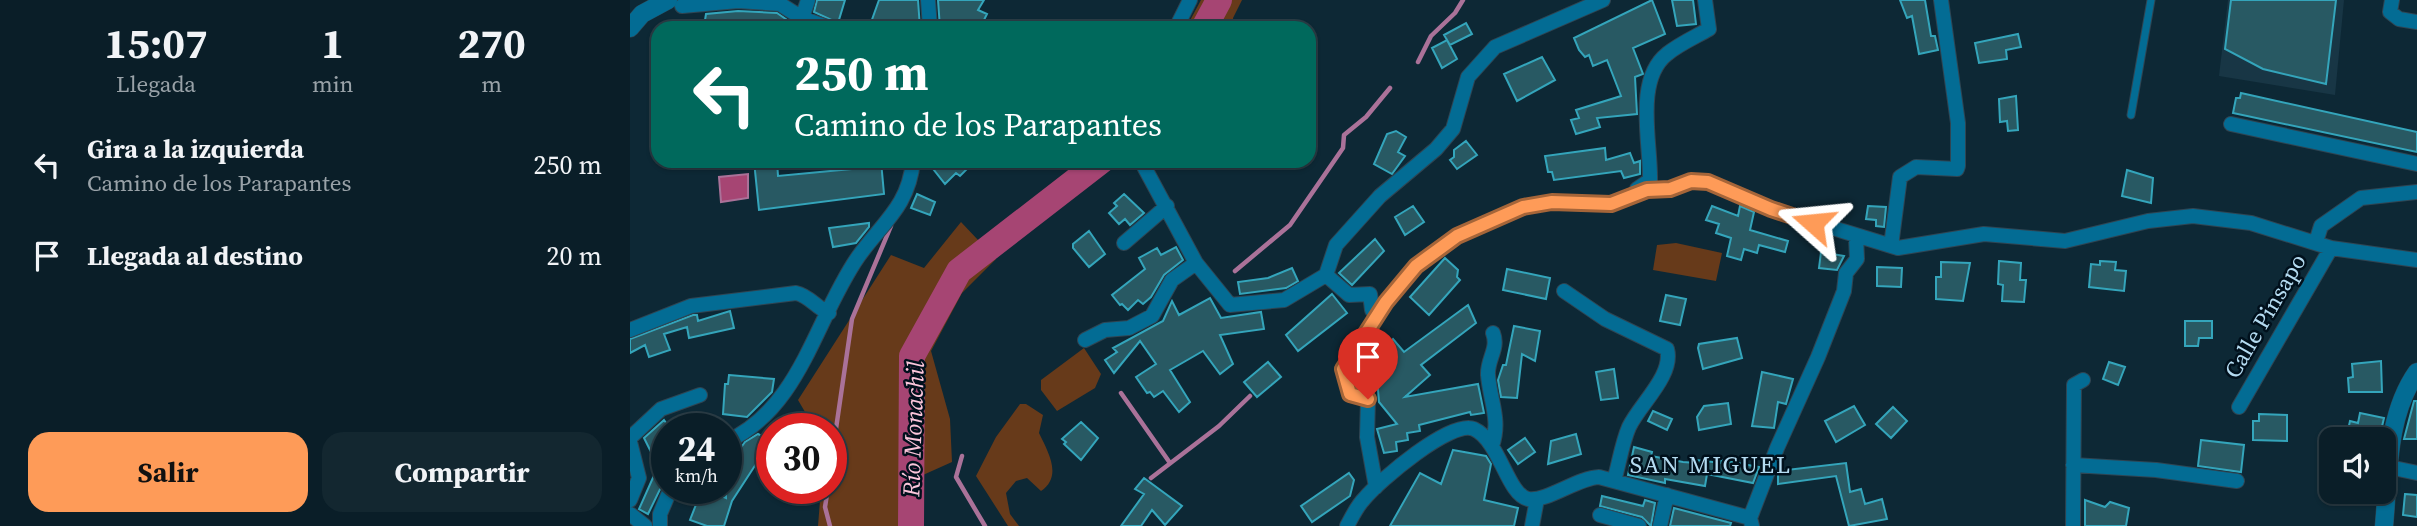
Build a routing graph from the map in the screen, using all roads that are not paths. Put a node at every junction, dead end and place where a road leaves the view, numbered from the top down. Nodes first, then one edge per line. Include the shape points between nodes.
1 (808, 0) edge
2 (928, 0) edge
3 (1190, 0) edge
4 (1603, 0) edge
5 (1705, 0) edge
6 (1941, 0) edge
7 (2151, 0) edge
8 (2392, 0) edge
9 (666, 2) edge
10 (802, 18) junction
11 (810, 21) edge
12 (930, 21) edge
13 (1180, 21) edge
14 (2417, 22) edge
15 (630, 28) edge
16 (2131, 115) dead end
17 (2231, 124) dead end
18 (2417, 163) edge
19 (912, 168) edge
20 (1145, 168) edge
21 (2417, 192) edge
22 (1632, 196) junction
23 (1167, 206) junction
24 (1856, 237) junction
25 (2315, 242) junction
26 (1124, 243) dead end
27 (1891, 246) junction
28 (2331, 248) junction
29 (2417, 260) edge
30 (1196, 263) junction
31 (1326, 275) junction
32 (1564, 291) dead end
33 (829, 313) junction
34 (1378, 315) junction
35 (630, 330) edge
36 (1493, 333) dead end
37 (1085, 340) dead end
38 (2417, 372) edge
39 (2083, 380) dead end
40 (699, 395) dead end
41 (2239, 407) dead end
42 (2394, 427) edge
43 (742, 433) edge
44 (630, 440) edge
45 (1492, 446) junction
46 (2073, 465) junction
47 (2396, 468) edge
48 (2417, 473) edge
49 (1614, 481) junction
50 (2238, 481) dead end
51 (1376, 488) junction
52 (1667, 495) junction
53 (1537, 499) junction
54 (630, 500) edge
55 (664, 504) edge
56 (2386, 504) edge
57 (630, 514) edge
58 (1600, 516) dead end
59 (1751, 522) edge
60 (645, 526) edge
61 (660, 526) edge
62 (1347, 526) edge
63 (1532, 526) edge
64 (1639, 526) edge
65 (1660, 526) edge
66 (2073, 526) edge
67 (2384, 526) edge

1 - 10 street
2 - 12 street
3 - 13 street
4 - 31 street via 1495,47 1468,76 1453,129 1336,245
5 - 22 street via 1709,29 1666,55 1651,78 1646,112 1650,180
6 - 27 street via 1958,123 1958,166 1916,167 1900,177
7 - 16 lane
8 - 14 street via 2390,12
9 - 10 street via 780,4
9 - 15 street via 642,14
10 - 11 street
17 - 18 street
19 - 33 street via 899,209 858,258
20 - 23 street
21 - 25 street via 2361,198 2321,226
22 - 24 street via 1691,181 1708,182
22 - 34 street via 1611,204 1552,202 1499,216 1457,236 1416,266
23 - 26 street
23 - 30 street
24 - 27 street
24 - 59 street via 1857,259 1846,273 1843,291
25 - 27 street via 2251,223 2193,216 2148,221 2065,241 1984,234
25 - 28 street
28 - 29 street
28 - 41 street, Calle Pinsapo
30 - 31 street via 1230,305 1284,300
30 - 37 street via 1172,280 1152,316 1129,328 1105,330
31 - 34 street via 1349,295 1370,294 1372,310
32 - 49 street via 1605,319 1667,349 1665,370 1629,429
33 - 35 street via 796,293 691,306
33 - 43 street via 780,399 760,422
34 - 51 street via 1343,369 1350,394 1368,399 1367,437
36 - 45 street via 1497,343 1488,373 1498,430
38 - 42 street via 2403,392
39 - 46 street via 2074,386
40 - 44 street via 661,409
44 - 54 street via 639,478
45 - 51 street via 1475,429 1464,427 1438,438
45 - 53 street via 1518,494
46 - 50 street
46 - 66 street
47 - 48 street
49 - 52 street
49 - 53 street via 1586,478
51 - 62 street
52 - 59 street
52 - 65 street
53 - 63 street
55 - 61 street
56 - 67 street
57 - 60 street
58 - 64 street

